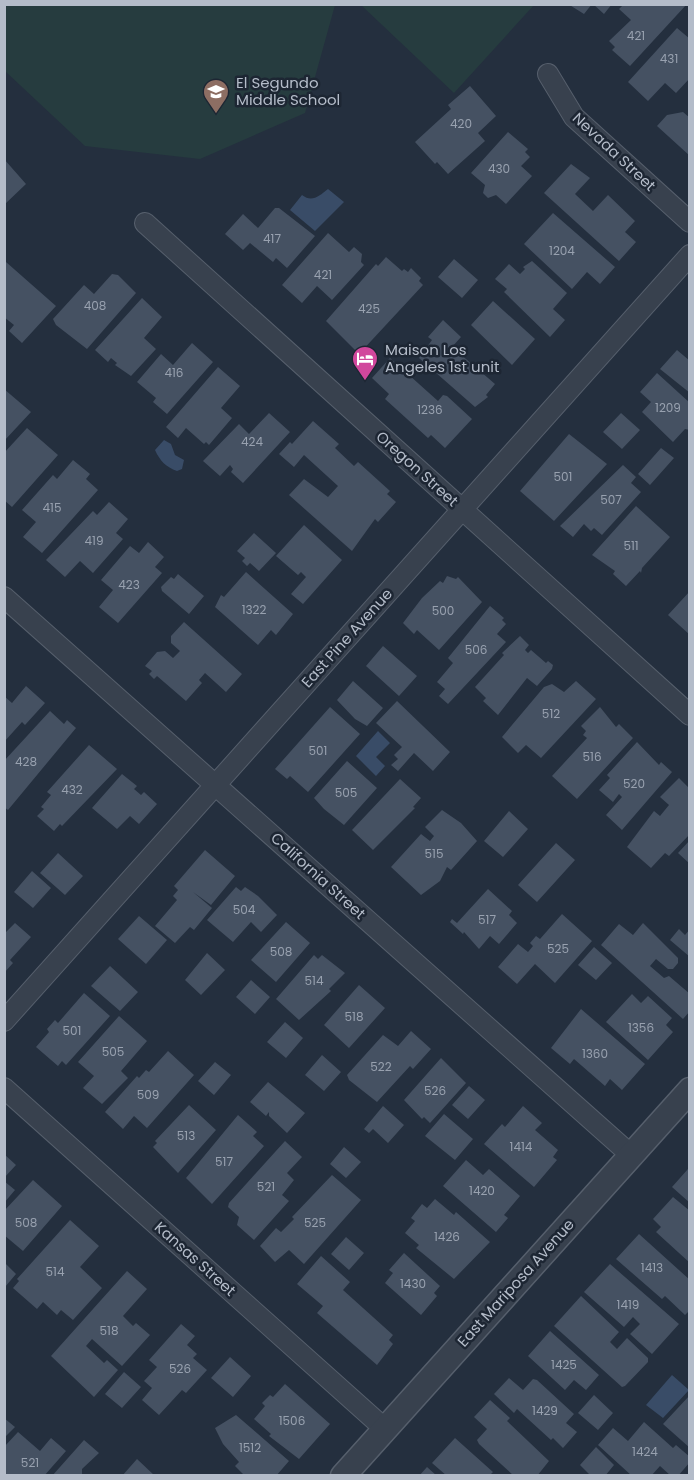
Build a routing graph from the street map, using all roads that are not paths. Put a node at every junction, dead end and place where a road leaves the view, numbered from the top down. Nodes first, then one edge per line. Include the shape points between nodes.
1 (548, 74) dead end
2 (690, 222) edge
3 (145, 223) dead end
4 (690, 255) edge
5 (462, 510) junction
6 (4, 597) edge
7 (690, 715) edge
8 (216, 785) junction
9 (4, 1020) edge
10 (4, 1088) edge
11 (690, 1090) edge
12 (631, 1155) junction
13 (385, 1429) junction
14 (343, 1476) edge

1 - 2 street, Nevada Street via 574,117
3 - 5 street, Oregon Street
4 - 5 street, East Pine Avenue
5 - 7 street, Oregon Street
5 - 8 street, East Pine Avenue
6 - 8 street, California Street
8 - 9 street, East Pine Avenue
8 - 12 street, California Street
10 - 13 street, Kansas Street
11 - 12 street, East Mariposa Avenue
12 - 13 street, East Mariposa Avenue
13 - 14 street, East Mariposa Avenue

